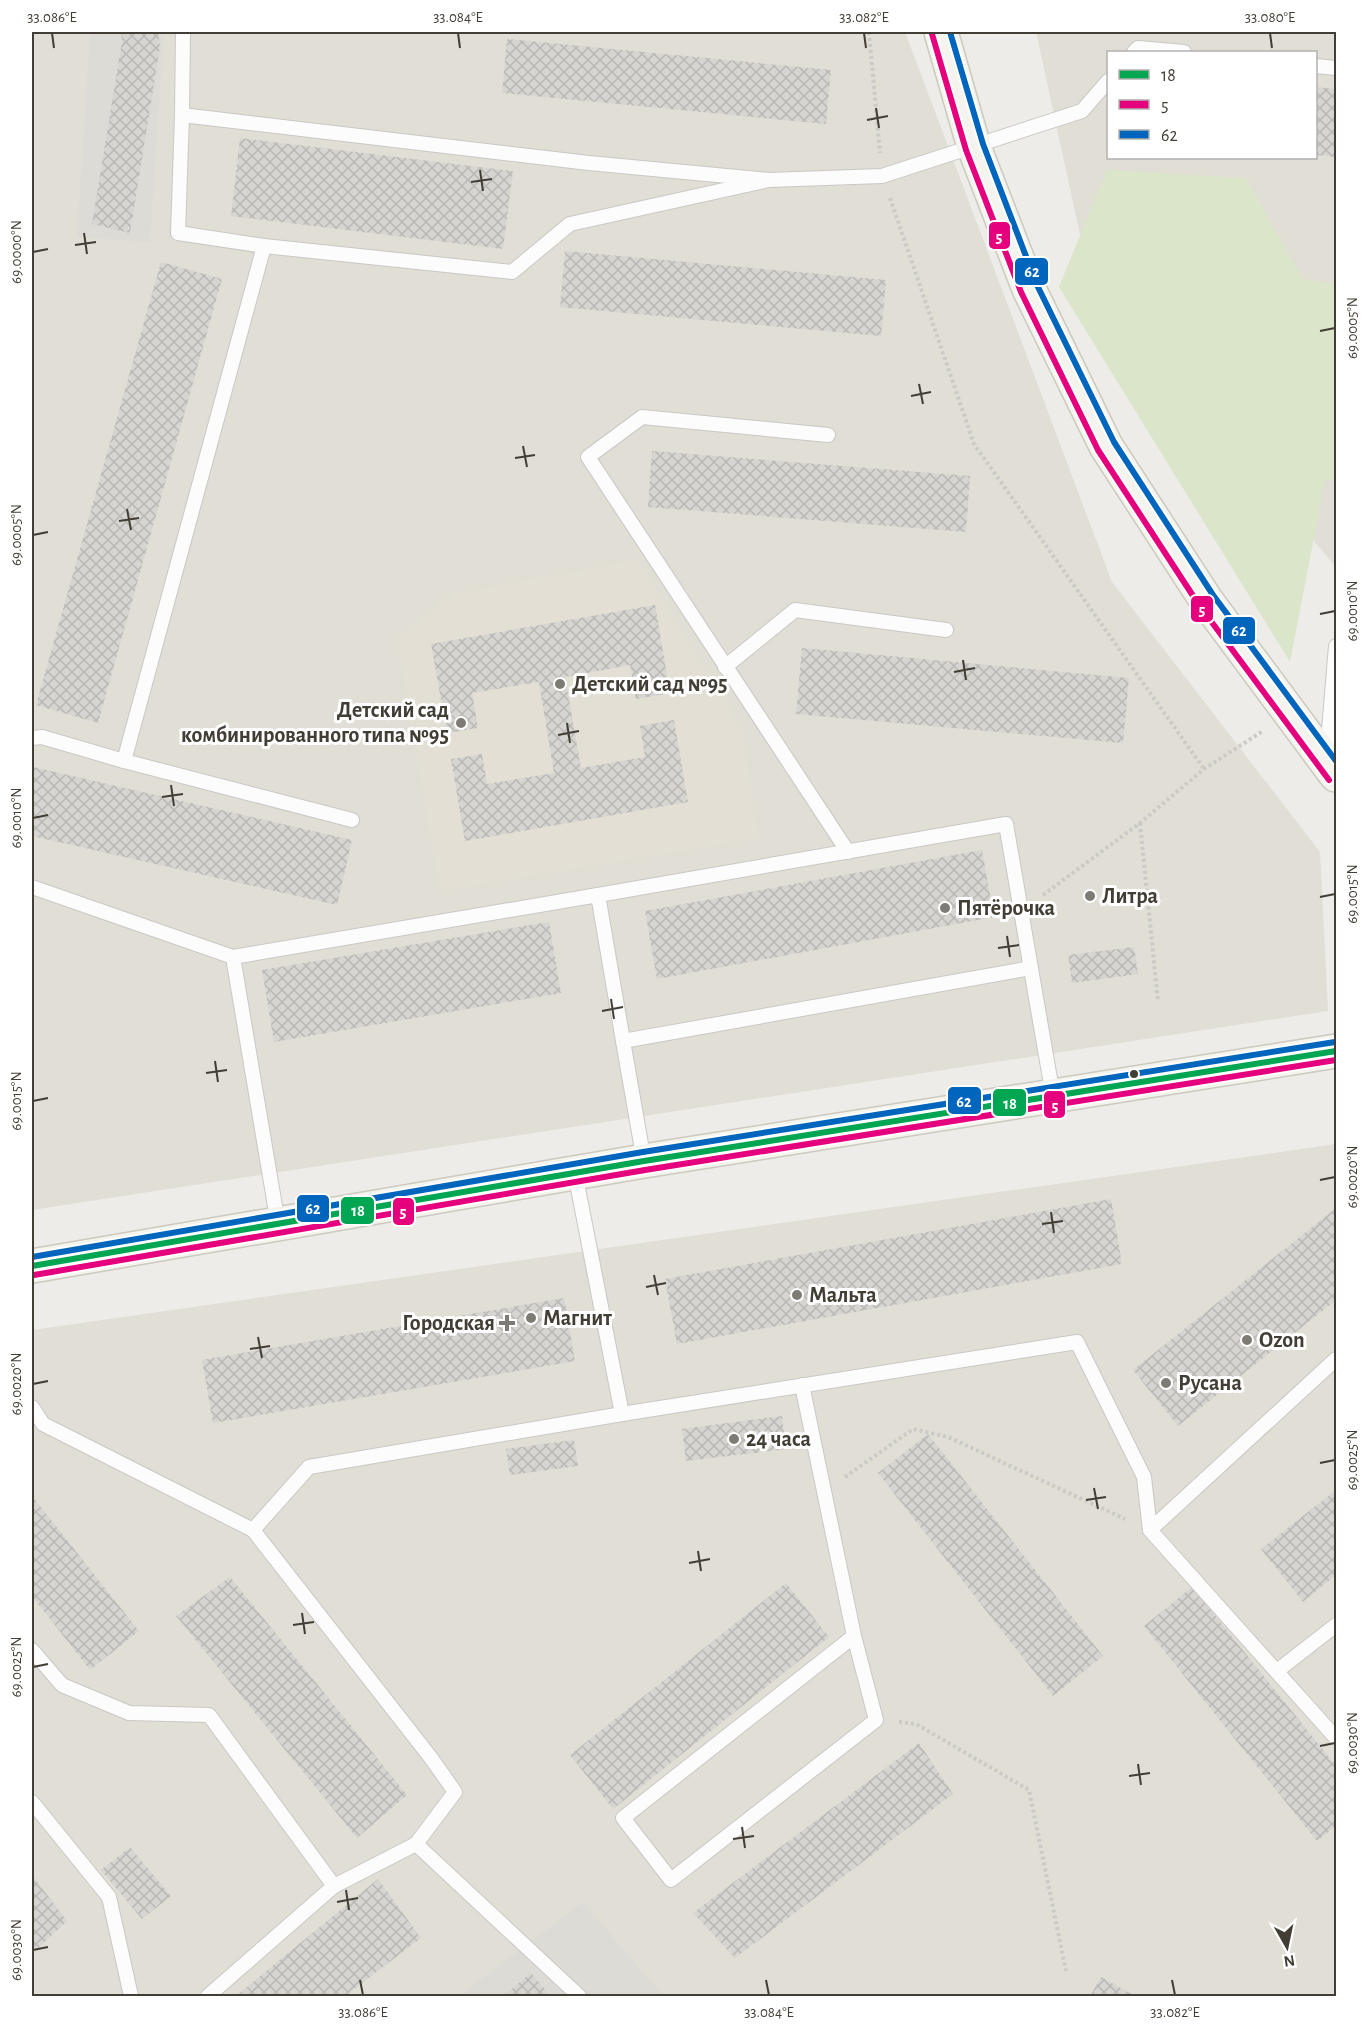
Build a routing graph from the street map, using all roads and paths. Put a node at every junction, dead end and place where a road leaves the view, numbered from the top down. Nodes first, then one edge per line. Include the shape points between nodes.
1 (183, 32) edge
2 (869, 32) edge
3 (941, 32) edge
4 (1135, 51) edge
5 (1172, 51) edge
6 (1317, 66) edge
7 (1336, 68) edge
8 (1107, 82) edge
9 (182, 116) junction
10 (974, 147) junction
11 (882, 176) junction
12 (769, 180) junction
13 (264, 246) junction
14 (828, 435) dead end
15 (946, 630) dead end
16 (1336, 646) edge
17 (725, 667) junction
18 (1289, 714) junction
19 (32, 738) edge
20 (124, 761) junction
21 (1204, 769) junction
22 (1331, 769) edge
23 (351, 820) dead end
24 (1140, 823) junction
25 (848, 852) junction
26 (32, 887) edge
27 (598, 895) junction
28 (1021, 911) junction
29 (233, 957) junction
30 (1031, 968) junction
31 (1158, 1002) dead end
32 (623, 1041) junction
33 (1336, 1051) edge
34 (1053, 1096) junction
35 (644, 1161) junction
36 (575, 1173) junction
37 (278, 1224) junction
38 (32, 1266) edge
39 (1336, 1359) edge
40 (801, 1385) junction
41 (32, 1407) edge
42 (622, 1414) junction
43 (824, 1492) junction
44 (253, 1530) junction
45 (1150, 1530) junction
46 (1336, 1625) edge
47 (854, 1636) junction
48 (32, 1650) edge
49 (1277, 1671) junction
50 (876, 1720) junction
51 (1336, 1738) edge
52 (32, 1802) edge
53 (416, 1844) junction
54 (334, 1886) junction
55 (1066, 1971) dead end
56 (574, 1995) edge
57 (131, 1996) edge
58 (208, 1996) edge

1 - 9 lane
2 - 11 path
3 - 10 street
4 - 5 lane
6 - 7 lane
8 - 10 lane via 1082,111
9 - 12 lane
9 - 13 lane via 178,233
10 - 11 lane
10 - 18 street via 1029,289 1106,446 1206,600
11 - 12 lane
11 - 21 path via 974,444
12 - 13 lane via 570,224 512,272
13 - 20 lane
14 - 17 lane via 642,417 588,457
15 - 17 lane via 795,610
16 - 22 lane
17 - 25 lane
18 - 21 path
18 - 22 street
19 - 20 lane via 42,737
20 - 23 lane
21 - 24 path
24 - 28 path
24 - 31 path
25 - 27 lane
25 - 28 lane via 1006,824
26 - 29 lane
27 - 29 lane
27 - 32 lane
28 - 30 lane
29 - 37 lane
30 - 32 lane
30 - 34 lane
32 - 35 lane
33 - 34 street
34 - 35 street
35 - 36 street
36 - 37 street
36 - 42 lane
37 - 38 street
39 - 45 lane
40 - 42 lane
40 - 43 lane
40 - 45 lane via 1077,1342 1144,1477
41 - 44 lane via 43,1424
42 - 44 lane via 309,1467
43 - 45 path via 913,1429 948,1437
43 - 47 lane
44 - 53 lane via 455,1792
45 - 49 lane
46 - 49 lane
47 - 50 lane
47 - 50 lane via 623,1818 671,1880
48 - 54 lane via 62,1685 129,1713 209,1715
49 - 51 lane
50 - 55 path via 916,1724 1029,1790
52 - 57 lane via 108,1897
53 - 54 lane
53 - 56 lane
54 - 58 lane

